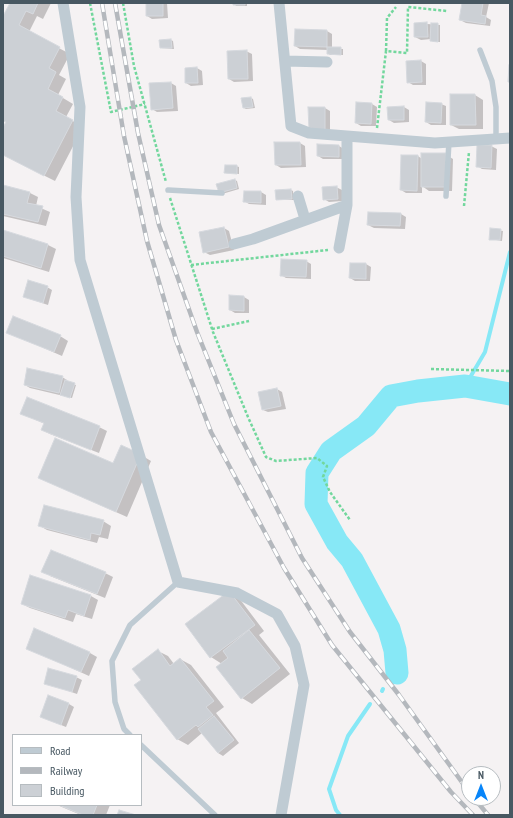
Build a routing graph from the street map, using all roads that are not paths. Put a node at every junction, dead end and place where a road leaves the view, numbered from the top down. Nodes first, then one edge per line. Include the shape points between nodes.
1 (63, 3) edge
2 (279, 3) edge
3 (480, 50) dead end
4 (285, 61) junction
5 (327, 62) dead end
6 (347, 136) junction
7 (496, 138) junction
8 (510, 138) edge
9 (449, 141) junction
10 (168, 190) road end
11 (222, 193) dead end
12 (298, 196) dead end
13 (446, 196) dead end
14 (347, 205) junction
15 (305, 219) junction
16 (234, 244) dead end
17 (340, 248) road end
18 (178, 582) junction
19 (129, 734) edge
20 (142, 746) edge
21 (215, 815) edge
22 (281, 815) edge

1 - 18 street via 80,107 76,197 80,260
2 - 4 street
3 - 7 lane via 492,81 496,107
4 - 5 street
4 - 6 street via 291,126 308,133
6 - 9 street
6 - 14 street
7 - 8 street
7 - 9 street
9 - 13 lane
10 - 11 lane
12 - 15 street
14 - 15 street
14 - 17 street
15 - 16 street
18 - 19 lane via 130,625 112,661 115,702 124,729
18 - 22 street via 237,593 277,614 295,646 304,685
20 - 21 lane

